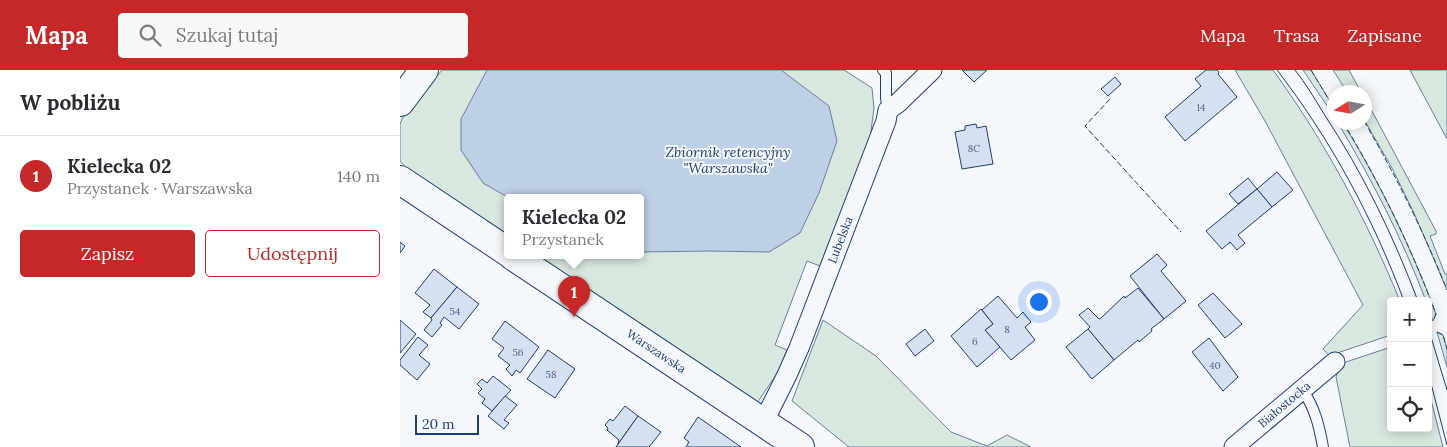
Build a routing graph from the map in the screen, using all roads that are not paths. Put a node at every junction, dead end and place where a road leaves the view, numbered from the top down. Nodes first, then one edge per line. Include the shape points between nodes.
1 (424, 70) edge
2 (883, 70) edge
3 (932, 70) edge
4 (400, 102) edge
5 (888, 110) junction
6 (400, 180) edge
7 (504, 249) edge
8 (517, 259) edge
9 (1335, 362) dead end
10 (1302, 389) junction
11 (763, 423) junction
12 (800, 447) edge
13 (1234, 447) edge
14 (1323, 447) edge

1 - 4 street
2 - 5 lane via 886,73
3 - 5 street
5 - 11 street, Lubelska via 799,348
6 - 7 street
8 - 11 street, Warszawska
9 - 10 street, Białostocka
10 - 13 street, Białostocka
10 - 14 lane via 1311,402
11 - 12 street, Warszawska

